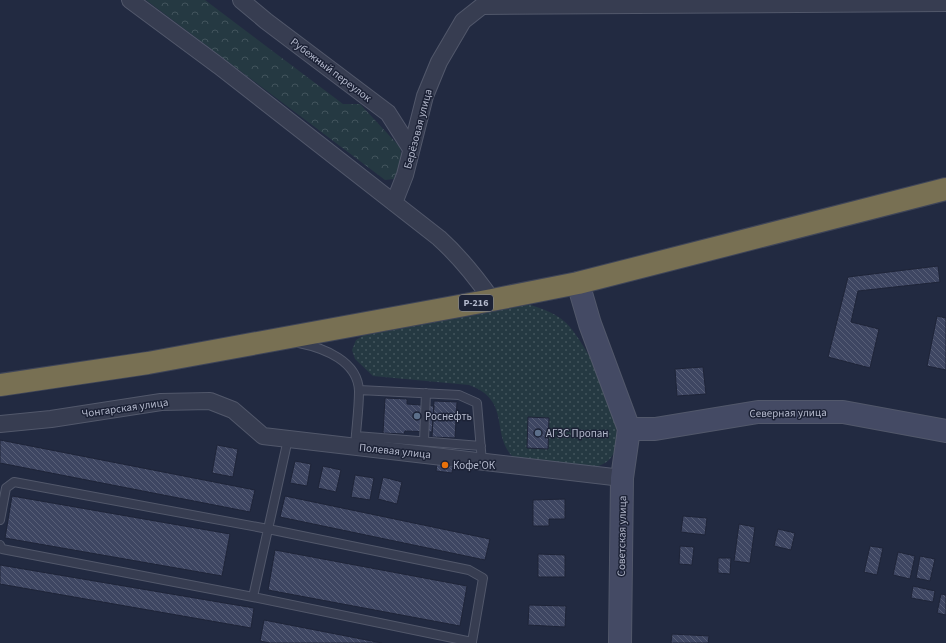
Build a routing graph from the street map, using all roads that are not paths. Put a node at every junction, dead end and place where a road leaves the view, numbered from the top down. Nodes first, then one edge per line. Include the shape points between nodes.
1 (130, 0) edge
2 (242, 0) edge
3 (945, 2) edge
4 (485, 3) edge
5 (679, 3) edge
6 (411, 148) junction
7 (946, 189) edge
8 (394, 203) junction
9 (578, 283) junction
10 (492, 300) junction
11 (278, 340) junction
12 (0, 384) edge
13 (359, 390) junction
14 (426, 393) junction
15 (0, 424) edge
16 (629, 429) junction
17 (946, 431) edge
18 (263, 436) joint
19 (288, 439) junction
20 (355, 441) junction
21 (424, 441) junction
22 (482, 454) junction
23 (622, 478) junction
24 (0, 520) edge
25 (268, 529) junction
26 (0, 545) edge
27 (253, 597) junction
28 (620, 643) edge

1 - 8 street
2 - 6 street, Рубежный переулок via 388,113
3 - 5 street, Берёзовая улица
4 - 5 street, Берёзовая улица
4 - 6 street, Берёзовая улица via 463,20 438,62 425,96
6 - 8 street, Берёзовая улица via 405,175
7 - 9 highway, Р-216
8 - 10 street via 459,256
9 - 10 highway, Р-216
9 - 16 street via 590,324
10 - 11 highway, Р-216
11 - 12 highway, Р-216 via 148,363
11 - 13 lane via 317,346 340,359 352,371
13 - 14 lane
13 - 20 lane
14 - 21 lane
14 - 22 lane via 459,395 477,403
15 - 18 street, Чонгарская улица via 161,402 210,401 233,410
16 - 17 street, Северная улица via 655,429 758,412 843,412
16 - 23 street, Советская улица
18 - 19 street, Полевая улица
19 - 20 street, Полевая улица
19 - 25 lane
20 - 21 lane
20 - 22 street, Полевая улица
21 - 22 lane
22 - 23 street, Полевая улица
23 - 28 street, Советская улица
24 - 25 lane via 6,488 14,482
25 - 27 lane
25 - 27 lane via 469,570 483,578 472,642
26 - 27 lane via 2,549

